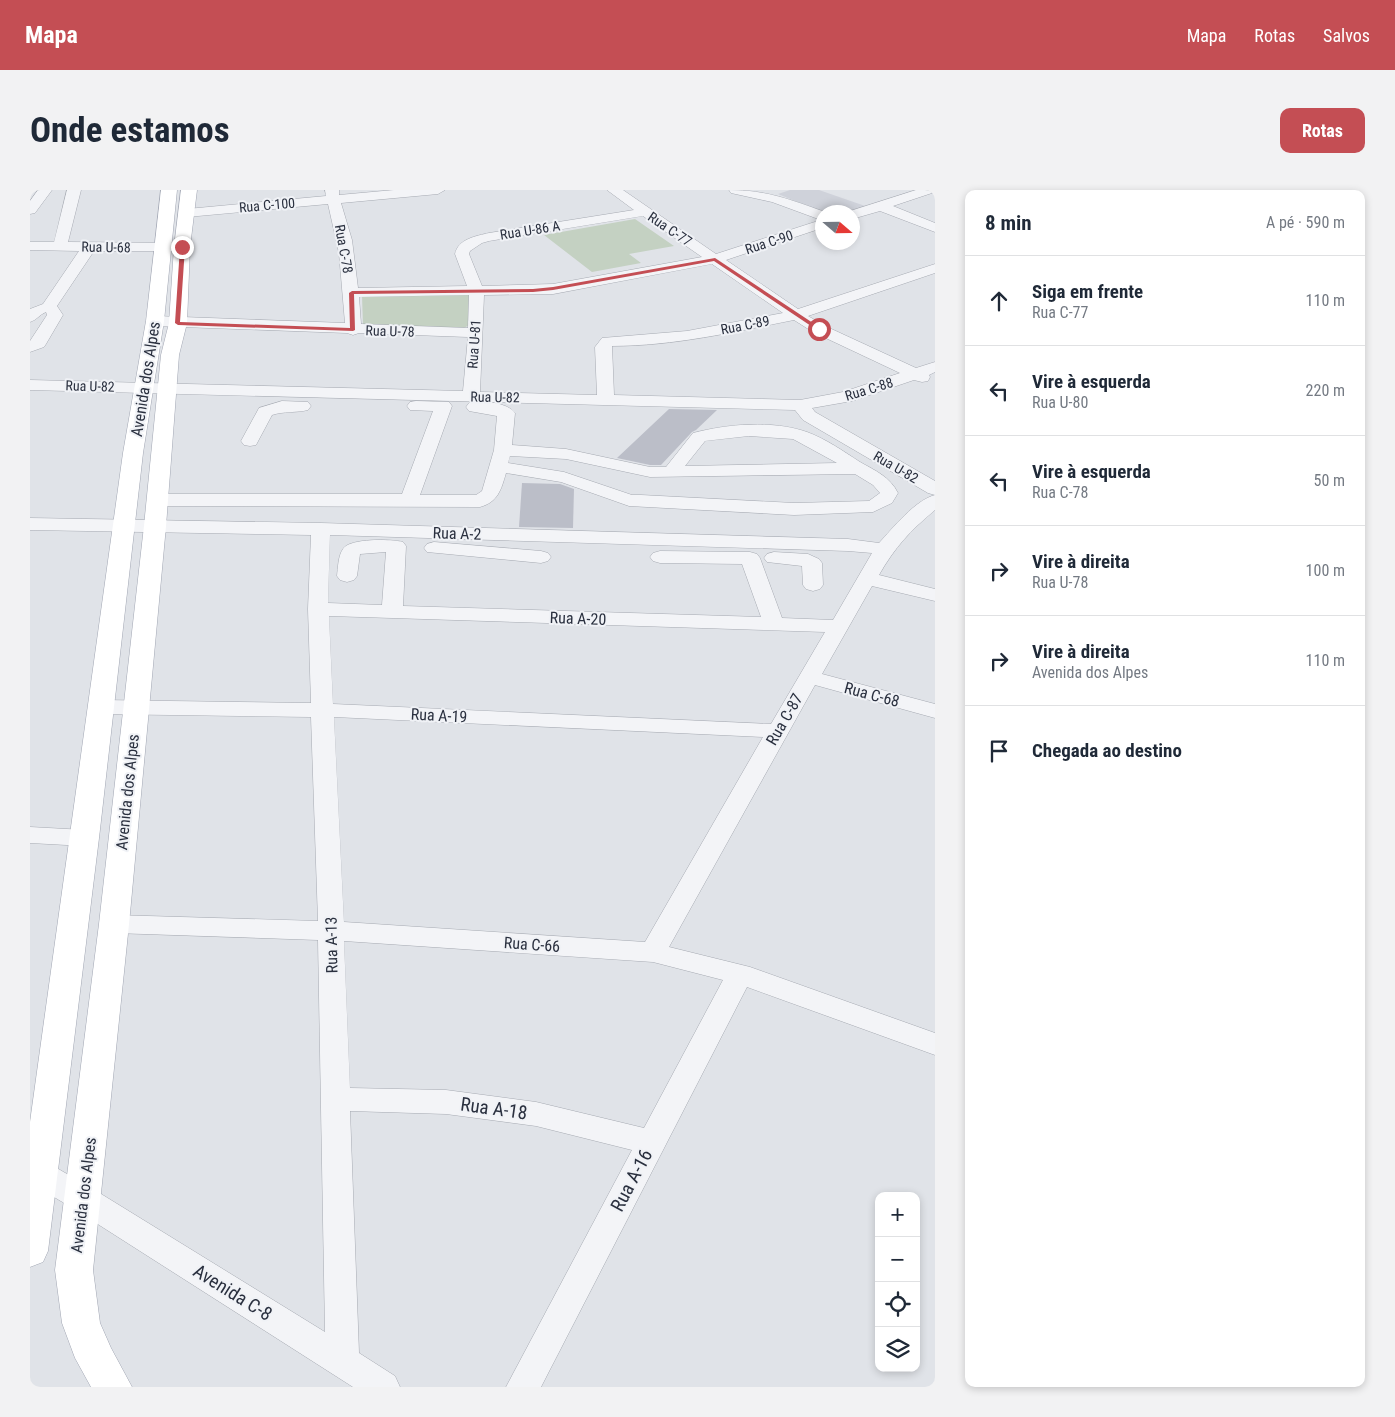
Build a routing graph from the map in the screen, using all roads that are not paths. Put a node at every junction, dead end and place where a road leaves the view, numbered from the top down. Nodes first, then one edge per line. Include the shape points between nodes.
1 (45, 190) edge
2 (74, 190) edge
3 (169, 190) edge
4 (189, 190) edge
5 (438, 190) edge
6 (633, 190) edge
7 (736, 190) edge
8 (930, 190) edge
9 (615, 192) edge
10 (332, 195) edge
11 (880, 206) junction
12 (30, 210) edge
13 (187, 212) junction
14 (645, 212) junction
15 (860, 212) edge
16 (815, 213) edge
17 (815, 226) edge
18 (935, 228) edge
19 (30, 246) edge
20 (60, 246) junction
21 (89, 246) junction
22 (163, 247) junction
23 (182, 247) junction
24 (715, 259) junction
25 (935, 268) edge
26 (476, 292) junction
27 (352, 293) junction
28 (48, 307) junction
29 (796, 315) junction
30 (30, 318) edge
31 (155, 321) junction
32 (178, 323) junction
33 (353, 330) junction
34 (476, 333) junction
35 (30, 347) edge
36 (935, 366) edge
37 (915, 374) junction
38 (935, 384) edge
39 (30, 385) edge
40 (144, 388) junction
41 (166, 388) junction
42 (471, 396) junction
43 (606, 400) junction
44 (800, 405) junction
45 (442, 406) junction
46 (250, 441) dead end
47 (501, 458) junction
48 (858, 468) junction
49 (671, 472) junction
50 (157, 500) junction
51 (409, 500) junction
52 (934, 500) edge
53 (30, 524) edge
54 (125, 526) junction
55 (155, 526) junction
56 (321, 530) junction
57 (396, 546) junction
58 (884, 549) junction
59 (540, 557) dead end
60 (660, 557) dead end
61 (750, 558) junction
62 (347, 576) dead end
63 (868, 579) junction
64 (813, 585) dead end
65 (935, 594) edge
66 (318, 609) junction
67 (392, 612) junction
68 (775, 624) junction
69 (839, 626) junction
70 (809, 677) junction
71 (101, 707) junction
72 (135, 708) junction
73 (322, 710) junction
74 (935, 711) edge
75 (778, 731) junction
76 (30, 835) edge
77 (85, 838) junction
78 (114, 924) junction
79 (331, 931) junction
80 (653, 952) junction
81 (740, 974) junction
82 (935, 1044) edge
83 (334, 1099) junction
84 (40, 1109) edge
85 (651, 1142) junction
86 (35, 1171) edge
87 (82, 1198) junction
88 (30, 1251) edge
89 (342, 1361) junction
90 (112, 1387) edge
91 (382, 1387) edge
92 (523, 1387) edge

1 - 12 street
2 - 20 street
3 - 22 main road, Avenida dos Alpes
4 - 13 main road, Avenida dos Alpes
5 - 10 street, Rua C-100
6 - 9 street
7 - 16 street via 776,198
8 - 11 street
9 - 14 street, Rua C-77
10 - 13 street, Rua C-100
10 - 27 street, Rua C-78 via 342,228
11 - 15 street
11 - 18 street
13 - 23 main road, Avenida dos Alpes
14 - 24 street, Rua C-77
14 - 26 street, Rua U-86 A via 477,240 462,254
17 - 24 street, Rua C-90
19 - 20 street, Rua U-68
20 - 21 street, Rua U-68
21 - 22 street, Rua U-68
21 - 28 street
22 - 23 street, Rua U-68
22 - 31 main road, Avenida dos Alpes
23 - 32 main road, Avenida dos Alpes
24 - 26 street, Rua C-90 via 553,289
24 - 29 street, Rua C-77
25 - 29 street, Rua C-89
26 - 27 street, Rua C-90
26 - 34 street, Rua U-81
27 - 33 street, Rua C-78
28 - 30 street via 38,310
28 - 35 street via 55,315 38,344
29 - 37 street, Rua C-77
29 - 43 street, Rua C-89 via 687,336 608,341 603,347
31 - 32 street, Rua U-78
31 - 40 main road, Avenida dos Alpes
32 - 33 street, Rua U-78
32 - 41 main road, Avenida dos Alpes
33 - 34 street, Rua U-78
34 - 42 street, Rua U-81
36 - 37 street, Rua C-88
37 - 38 street, Rua C-77
37 - 44 street, Rua C-88 via 846,397
39 - 40 street, Rua U-82
40 - 41 street, Rua U-82
40 - 54 main road, Avenida dos Alpes
41 - 42 street, Rua U-82
41 - 50 main road, Avenida dos Alpes
42 - 43 street, Rua U-82
43 - 44 street, Rua U-82
44 - 52 street, Rua U-82 via 809,416
45 - 46 street via 271,408 265,412
45 - 47 street via 491,408 506,413
45 - 51 street
47 - 48 street via 641,501 794,509 873,506 885,499 889,493 886,486
47 - 49 street via 566,454 650,472
47 - 51 street via 492,494 480,501
48 - 49 street
48 - 49 street via 797,434 741,432 699,437
50 - 51 street
50 - 55 main road, Avenida dos Alpes
52 - 58 street, Rua C-87
53 - 54 street, Rua A-2
54 - 55 street, Rua A-2
54 - 71 main road, Avenida dos Alpes
55 - 56 street, Rua A-2
55 - 72 main road, Avenida dos Alpes
56 - 58 street, Rua A-2 via 848,544
56 - 66 street, Rua A-13
57 - 59 street
57 - 62 street via 351,551
57 - 67 street
58 - 63 street, Rua C-87
60 - 61 street
61 - 64 street via 808,560 812,563
61 - 68 street
63 - 65 street
63 - 69 street, Rua C-87
66 - 67 street, Rua A-20
66 - 73 street, Rua A-13
67 - 68 street, Rua A-20
68 - 69 street, Rua A-20
69 - 70 street, Rua C-87
70 - 74 street, Rua C-68
70 - 75 street, Rua C-87
71 - 72 street, Rua A-19
71 - 77 main road, Avenida dos Alpes
72 - 73 street, Rua A-19
72 - 78 main road, Avenida dos Alpes
73 - 75 street, Rua A-19
73 - 79 street, Rua A-13
75 - 80 street, Rua C-87
76 - 77 street
77 - 84 main road, Avenida dos Alpes
78 - 79 street, Rua C-66
78 - 87 main road, Avenida dos Alpes
79 - 80 street, Rua C-66
79 - 83 street, Rua A-13
80 - 81 street, Rua C-66
81 - 82 street, Rua C-66
81 - 85 street, Rua A-16
83 - 85 street, Rua A-18 via 446,1102 536,1114
83 - 89 street, Rua A-13
84 - 86 main road, Avenida dos Alpes
85 - 92 street, Rua A-16
86 - 87 street, Avenida C-8
86 - 88 main road, Avenida dos Alpes
87 - 89 street, Avenida C-8
87 - 90 main road, Avenida dos Alpes via 74,1270 81,1323 95,1358
89 - 91 street, Avenida C-8

